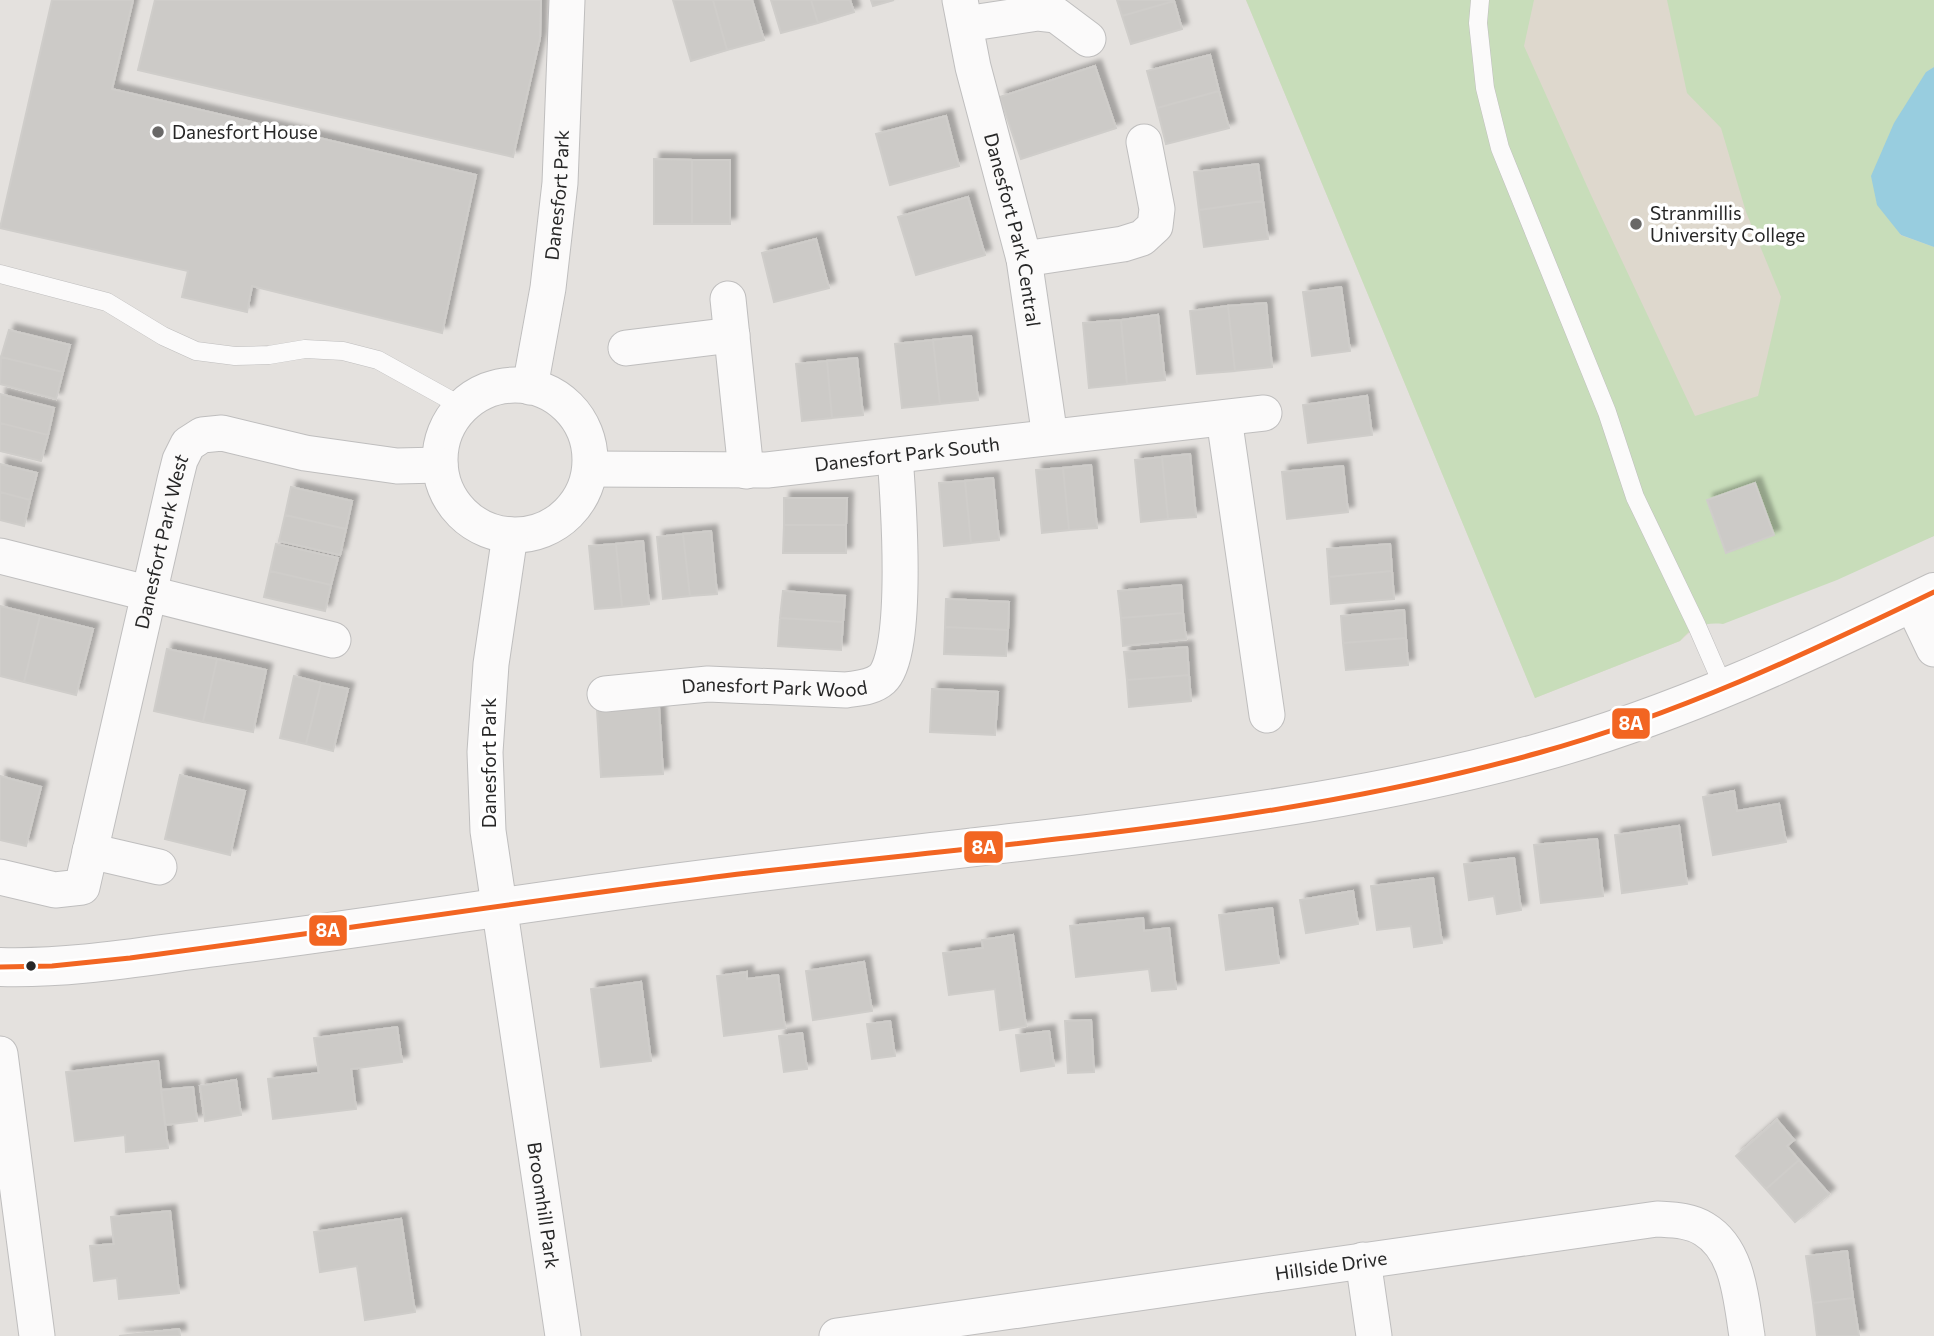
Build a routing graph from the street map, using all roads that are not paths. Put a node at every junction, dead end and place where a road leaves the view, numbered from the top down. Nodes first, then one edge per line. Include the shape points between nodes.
1 (567, 0) edge
2 (1480, 0) edge
3 (963, 12) edge
4 (1088, 39) dead end
5 (1144, 142) dead end
6 (1024, 259) junction
7 (0, 274) edge
8 (728, 299) dead end
9 (732, 335) junction
10 (626, 348) dead end
11 (530, 387) junction
12 (463, 407) junction
13 (1264, 413) dead end
14 (1224, 418) junction
15 (1050, 437) junction
16 (895, 456) junction
17 (440, 465) junction
18 (590, 469) junction
19 (746, 471) junction
20 (510, 536) junction
21 (0, 556) edge
22 (149, 595) junction
23 (1923, 597) edge
24 (333, 640) dead end
25 (1934, 649) edge
26 (1724, 688) junction
27 (605, 694) dead end
28 (1267, 715) dead end
29 (90, 851) junction
30 (159, 867) dead end
31 (0, 877) edge
32 (498, 908) junction
33 (0, 967) edge
34 (0, 1054) edge
35 (1363, 1260) junction
36 (994, 1326) edge
37 (37, 1336) edge
38 (563, 1336) edge
39 (837, 1336) edge
40 (1374, 1336) edge
41 (1747, 1336) edge

1 - 11 street, Danesfort Park via 561,183
2 - 26 lane via 1485,88 1500,148 1607,411 1635,497
3 - 4 street, Danesfort Park Central via 1056,15
3 - 6 street, Danesfort Park Central via 972,67
5 - 6 street via 1157,209 1155,226 1142,238 1123,244
6 - 15 street, Danesfort Park Central
7 - 12 lane via 107,302 196,351 235,356 305,349 343,351 378,360
8 - 9 street
9 - 10 street
9 - 19 street
11 - 12 street via 494,388
11 - 18 street via 552,394 582,425 590,447
12 - 17 street via 442,444
13 - 14 street, Danesfort Park South
14 - 15 street, Danesfort Park South
14 - 28 street
15 - 16 street, Danesfort Park South
16 - 19 street, Danesfort Park South
16 - 27 street, Danesfort Park Wood via 901,529 896,640 883,679 846,690 708,684
17 - 20 street via 455,505 480,526
17 - 22 street, Danesfort Park West via 397,466 305,453 222,433 202,435 188,444 180,460
18 - 19 street, Danesfort Park South
18 - 20 street via 572,511 533,534
20 - 32 street, Danesfort Park via 491,664 485,752 488,831
21 - 22 street
22 - 24 street
22 - 29 street, Danesfort Park West
23 - 25 street
23 - 26 street
26 - 32 street via 1541,752 1320,802
29 - 30 street
29 - 31 street, Danesfort Park West via 82,887 55,890
32 - 33 street via 45,968
32 - 38 street, Broomhill Park
34 - 37 street
35 - 36 street, Hillside Drive
35 - 40 street
35 - 41 street, Hillside Drive via 1657,1219 1683,1220 1705,1229 1725,1250 1736,1273
36 - 39 street, Hillside Drive

